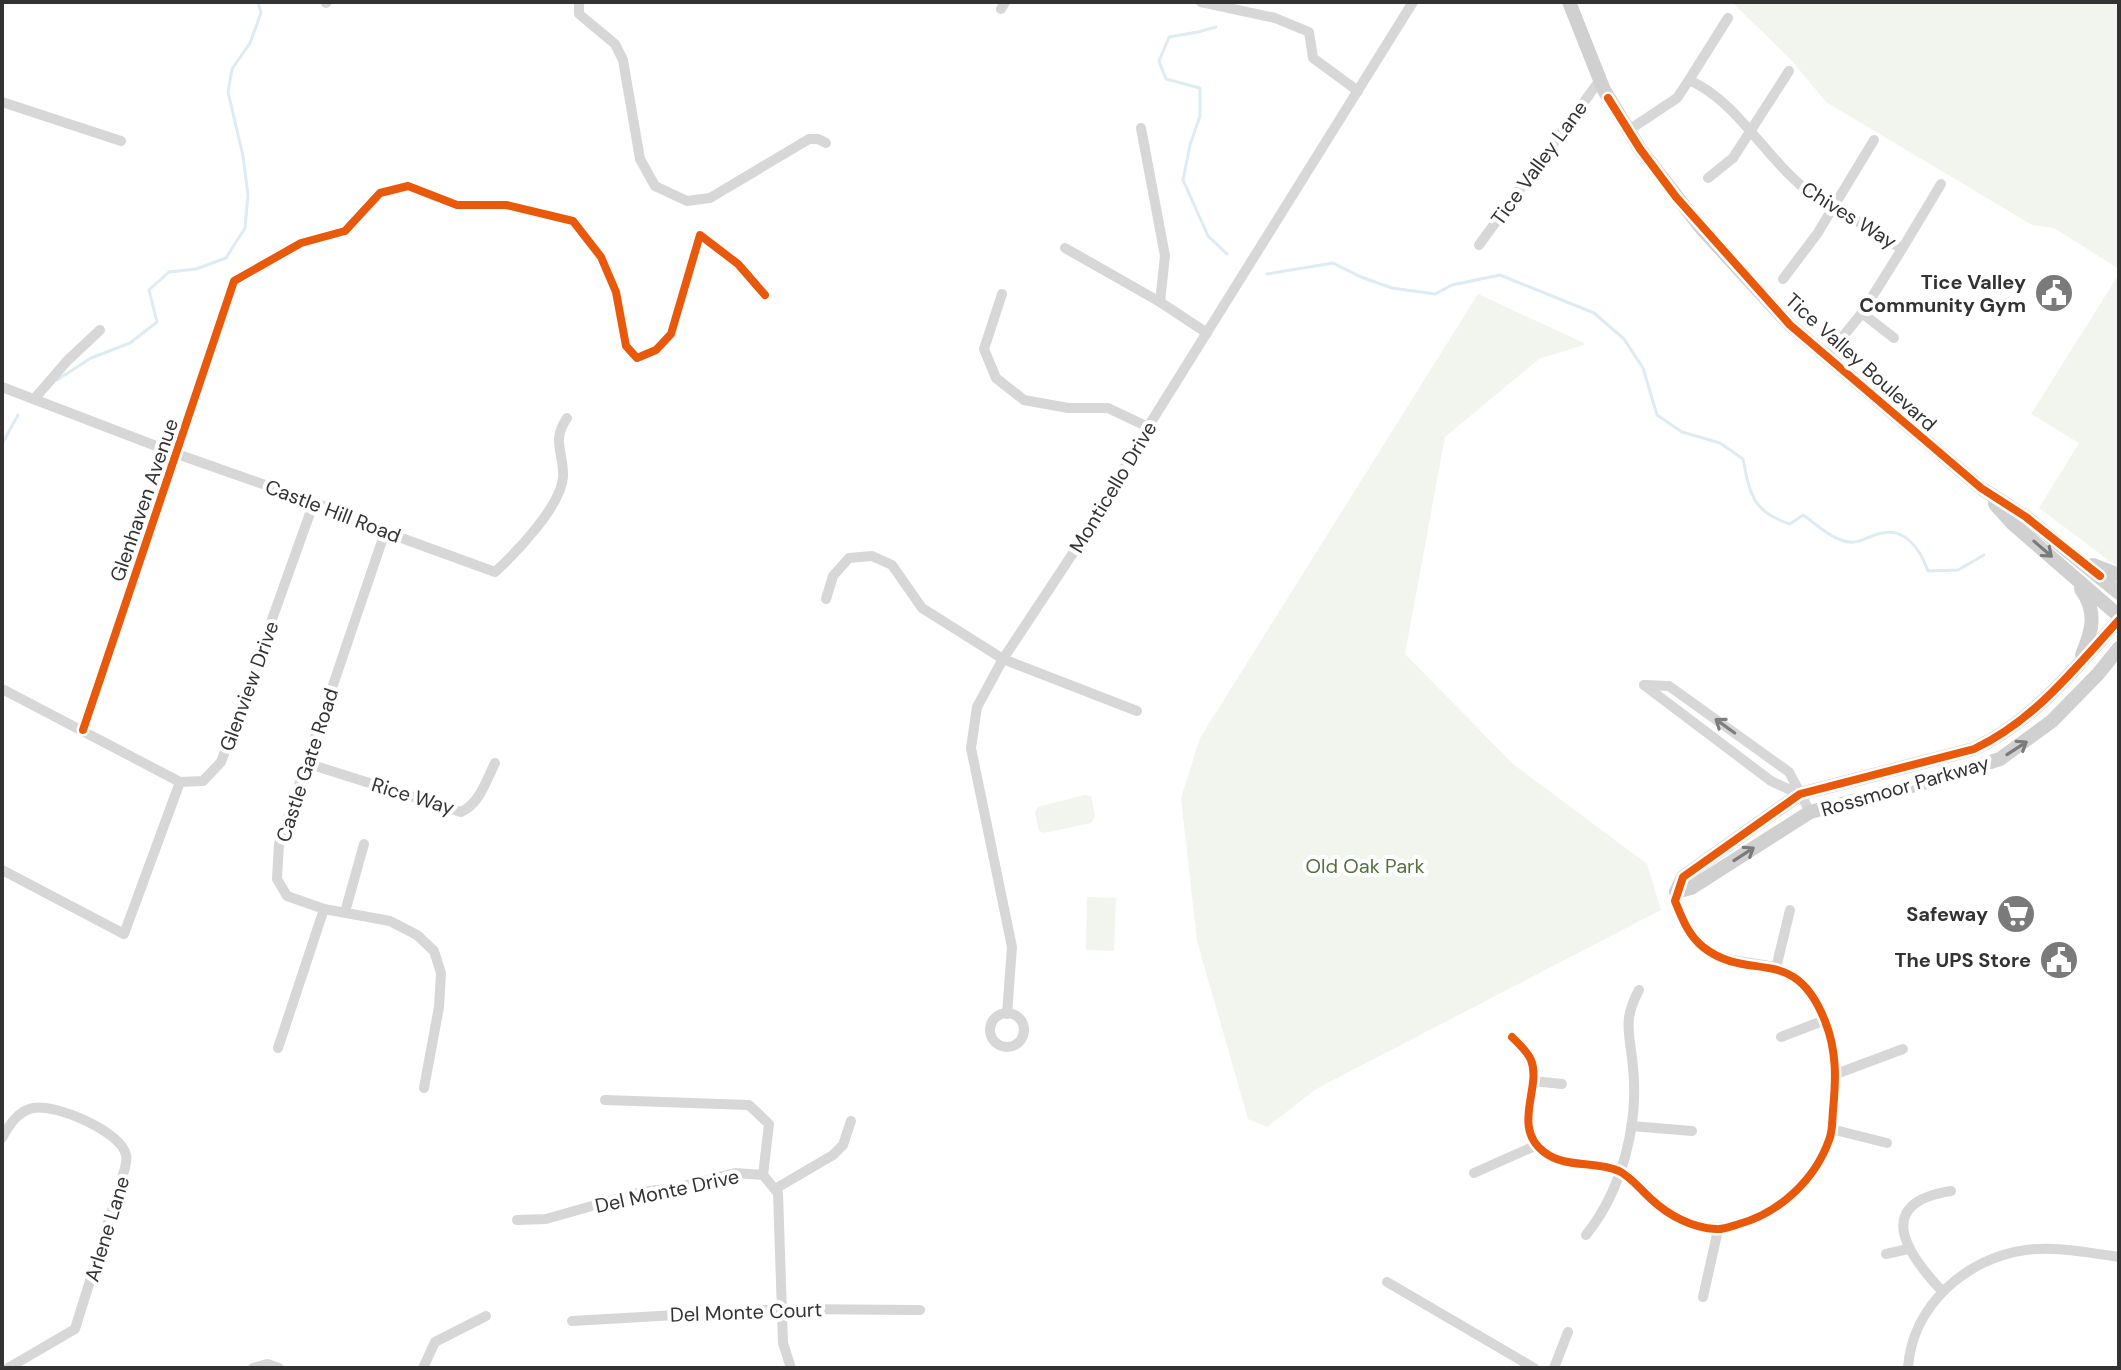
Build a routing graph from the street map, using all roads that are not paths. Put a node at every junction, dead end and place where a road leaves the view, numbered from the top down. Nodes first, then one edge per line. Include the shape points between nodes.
1 (579, 2) edge
2 (1201, 2) edge
3 (1413, 2) edge
4 (1569, 2) edge
5 (1728, 18) dead end
6 (1789, 71) dead end
7 (1600, 80) junction
8 (1689, 80) junction
9 (1358, 91) junction
10 (2, 102) edge
11 (1141, 128) dead end
12 (1629, 130) junction
13 (1751, 133) junction
14 (1874, 140) dead end
15 (121, 141) dead end
16 (826, 143) dead end
17 (1708, 178) dead end
18 (1941, 184) dead end
19 (1833, 207) junction
20 (1479, 245) dead end
21 (1065, 248) dead end
22 (1902, 249) junction
23 (1783, 279) dead end
24 (1002, 294) dead end
25 (765, 295) dead end
26 (1160, 302) junction
27 (1862, 313) junction
28 (100, 330) dead end
29 (1207, 333) junction
30 (1894, 338) dead end
31 (1827, 356) junction
32 (2, 387) edge
33 (35, 398) junction
34 (567, 418) dead end
35 (1148, 427) junction
36 (177, 454) junction
37 (1981, 488) junction
38 (314, 502) junction
39 (385, 532) junction
40 (2079, 560) junction
41 (2067, 570) junction
42 (2119, 575) edge
43 (2119, 593) edge
44 (826, 599) dead end
45 (2119, 618) edge
46 (2119, 648) edge
47 (1003, 659) junction
48 (2119, 660) edge
49 (2079, 664) junction
50 (2098, 674) junction
51 (2, 689) edge
52 (1137, 711) dead end
53 (83, 730) junction
54 (306, 763) junction
55 (495, 763) dead end
56 (180, 782) junction
57 (1800, 794) junction
58 (1810, 812) junction
59 (364, 844) dead end
60 (2, 870) edge
61 (1676, 892) junction
62 (324, 909) junction
63 (1790, 910) dead end
64 (345, 912) junction
65 (1776, 968) junction
66 (1639, 990) dead end
67 (1007, 1014) dead end
68 (1825, 1020) junction
69 (1512, 1037) dead end
70 (1781, 1037) dead end
71 (278, 1048) dead end
72 (1903, 1049) dead end
73 (1836, 1074) junction
74 (1533, 1081) junction
75 (1562, 1084) dead end
76 (424, 1088) dead end
77 (605, 1100) dead end
78 (851, 1121) dead end
79 (1631, 1126) junction
80 (1831, 1129) junction
81 (1692, 1131) dead end
82 (2, 1138) edge
83 (1887, 1143) dead end
84 (1537, 1145) junction
85 (1621, 1172) junction
86 (1474, 1173) dead end
87 (763, 1175) junction
88 (775, 1189) junction
89 (1951, 1191) dead end
90 (517, 1220) dead end
91 (1718, 1230) junction
92 (1586, 1235) dead end
93 (1908, 1249) junction
94 (1886, 1254) dead end
95 (2119, 1257) edge
96 (1387, 1282) dead end
97 (1942, 1291) junction
98 (1703, 1297) dead end
99 (782, 1309) junction
100 (920, 1310) dead end
101 (486, 1316) dead end
102 (572, 1321) dead end
103 (1568, 1332) dead end
104 (8, 1368) edge
105 (253, 1368) edge
106 (279, 1368) edge
107 (423, 1368) edge
108 (791, 1368) edge
109 (1534, 1368) edge
110 (1554, 1368) edge
111 (1908, 1368) edge

1 - 16 street via 579,14 615,44 623,60 640,159 655,186 687,201 710,198 809,139
2 - 9 street via 1275,18 1309,32 1313,58
3 - 9 street, Monticello Drive
4 - 7 street, Tice Valley Boulevard
5 - 8 street
6 - 13 street
7 - 12 street, Tice Valley Boulevard
7 - 20 street, Tice Valley Lane
8 - 12 street via 1677,98
8 - 13 street, Chives Way via 1725,103
9 - 29 street, Monticello Drive
10 - 15 street
11 - 26 street via 1165,256
12 - 31 street, Tice Valley Boulevard via 1702,229 1790,325
13 - 17 street via 1733,158
13 - 19 street, Chives Way via 1790,177
14 - 19 street
18 - 22 street
19 - 22 street, Chives Way
19 - 23 street
21 - 26 street
22 - 27 street, Chives Way
24 - 35 street via 984,349 996,378 1024,400 1108,408
25 - 36 street, Glenhaven Avenue via 738,264 700,235 671,334 656,350 637,358 626,346 616,292 601,257 573,221 506,205 457,205 408,186 380,193 345,231 301,243 234,281
26 - 29 street
27 - 30 street
27 - 31 street, Chives Way
28 - 33 street
29 - 35 street, Monticello Drive
31 - 37 street, Tice Valley Boulevard
32 - 33 street, Castle Hill Road
33 - 36 street, Castle Hill Road
34 - 39 street, Castle Hill Road via 557,437 561,487 527,540 495,572
35 - 47 street, Monticello Drive
36 - 38 street, Castle Hill Road
36 - 53 street, Glenhaven Avenue
37 - 40 street, Tice Valley Boulevard
37 -> 41 street, Tice Valley Boulevard
38 - 39 street, Castle Hill Road
38 - 56 street, Glenview Drive via 221,762 203,781
39 - 54 street, Castle Gate Road
40 - 42 street
40 - 43 street, Tice Valley Boulevard
41 - 45 street, Tice Valley Boulevard
41 - 49 street via 2090,604 2094,620
44 - 47 street via 833,576 849,558 872,556 892,565 922,608
45 - 49 street, Rossmoor Parkway
46 - 50 street, Rossmoor Parkway
47 - 52 street
47 - 67 street, Monticello Drive via 977,707 971,748 1012,947
48 - 50 street
49 - 57 street, Rossmoor Parkway via 2039,706 1974,749
58 -> 50 street, Rossmoor Parkway via 2000,759 2052,721
51 - 53 street
53 - 56 street
54 - 55 street, Rice Way via 461,812 480,795
54 - 62 street, Castle Gate Road via 279,844 277,879 287,896
56 - 60 street via 124,934
57 -> 57 street via 1789,772 1669,686 1644,685 1771,781
57 - 58 street
57 - 61 street, Rossmoor Parkway via 1683,877
61 -> 58 street, Rossmoor Parkway via 1691,888
59 - 64 street
61 - 65 street via 1683,921 1703,947 1726,960
62 - 64 street, Castle Gate Road
62 - 71 street
63 - 65 street
64 - 76 street, Castle Gate Road via 390,921 434,951 441,973 439,1007
65 - 68 street via 1804,984
66 - 79 street via 1627,1020 1634,1068
68 - 70 street
68 - 73 street
69 - 74 street via 1532,1063
72 - 73 street
73 - 80 street
74 - 75 street
74 - 84 street via 1528,1123
77 - 87 street via 749,1105 769,1124
78 - 88 street via 843,1145 833,1155
79 - 81 street
79 - 85 street
80 - 83 street
80 - 91 street via 1818,1161 1785,1202 1755,1220
82 - 104 street, Arlene Lane via 20,1113 35,1107 105,1130 126,1155 75,1329
84 - 85 street via 1561,1161
84 - 86 street
85 - 91 street via 1672,1215
85 - 92 street via 1603,1213
87 - 88 street, Del Monte Drive
87 - 90 street, Del Monte Drive via 735,1173 546,1219
88 - 99 street
89 - 93 street via 1927,1194 1909,1208 1903,1225
91 - 98 street
93 - 94 street
93 - 97 street
95 - 97 street via 2027,1250 1968,1270
96 - 109 street
97 - 111 street via 1911,1344
99 - 100 street, Del Monte Court
99 - 102 street, Del Monte Court
99 - 108 street via 783,1343
101 - 107 street via 435,1342
103 - 110 street
105 - 106 street

